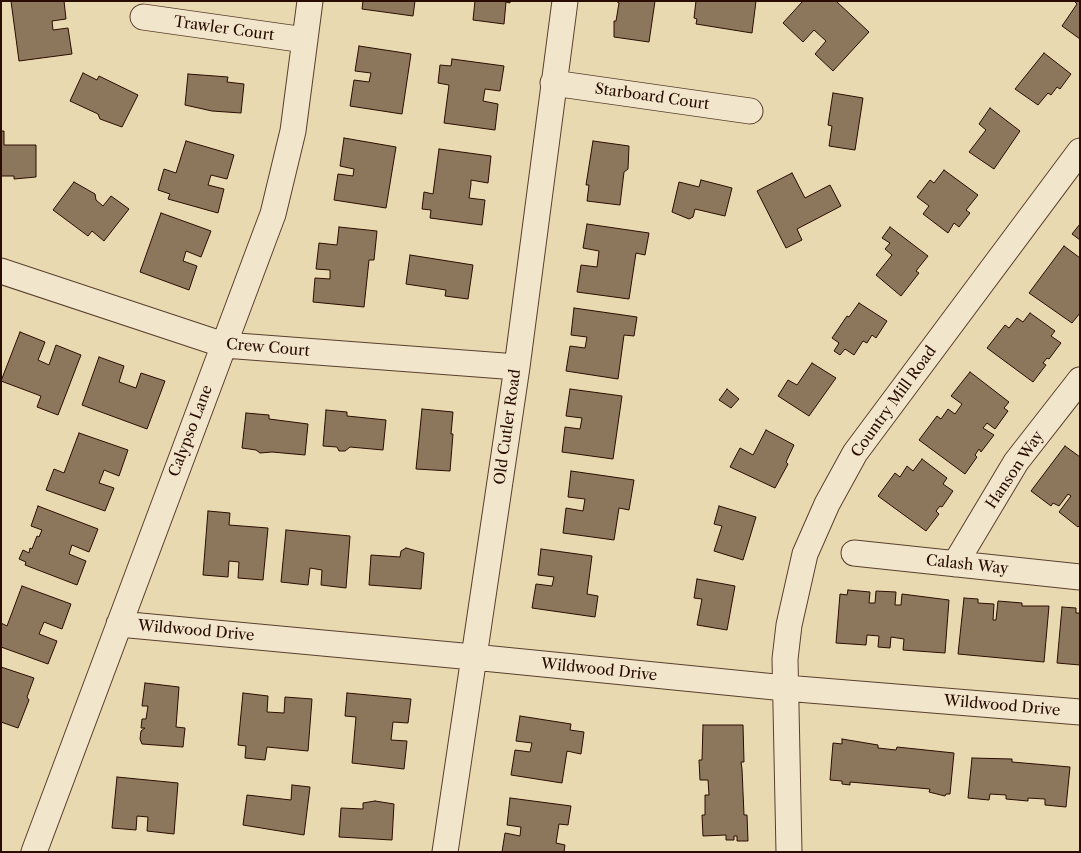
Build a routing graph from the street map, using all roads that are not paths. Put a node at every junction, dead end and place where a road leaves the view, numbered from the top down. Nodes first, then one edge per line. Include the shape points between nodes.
1 (310, 1) edge
2 (565, 1) edge
3 (143, 18) dead end
4 (305, 40) junction
5 (554, 83) junction
6 (750, 111) dead end
7 (1080, 151) edge
8 (1, 271) edge
9 (224, 345) junction
10 (517, 367) junction
11 (1080, 380) edge
12 (854, 553) dead end
13 (956, 564) junction
14 (1080, 578) edge
15 (119, 624) junction
16 (473, 657) junction
17 (785, 688) junction
18 (1080, 712) edge
19 (34, 852) edge
20 (446, 852) edge
21 (789, 852) edge

1 - 4 street, Calypso Lane
2 - 5 street, Old Cutler Road
3 - 4 street, Trawler Court
4 - 9 street, Calypso Lane via 293,131 280,191
5 - 6 street, Starboard Court
5 - 10 street, Old Cutler Road
7 - 17 street, Country Mill Road via 855,453 805,554 789,626
8 - 9 street, Crew Court
9 - 10 street, Crew Court
9 - 15 street, Calypso Lane
10 - 16 street, Old Cutler Road
11 - 13 street, Hanson Way via 1016,462
12 - 13 street, Calash Way
13 - 14 street, Calash Way
15 - 16 street, Wildwood Drive
15 - 19 street, Calypso Lane
16 - 17 street, Wildwood Drive
16 - 20 street, Old Cutler Road
17 - 18 street, Wildwood Drive
17 - 21 street, Country Mill Road

